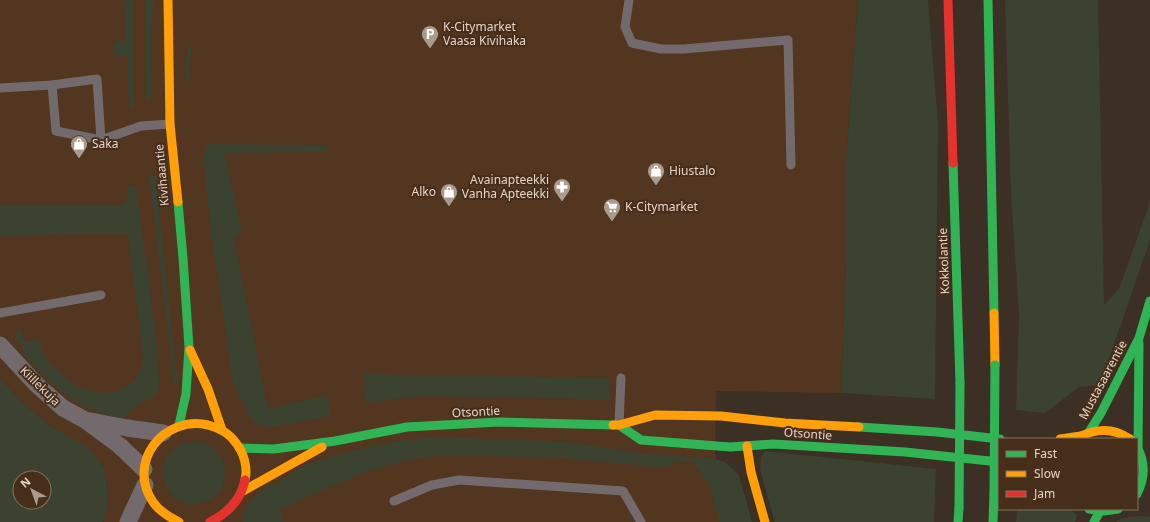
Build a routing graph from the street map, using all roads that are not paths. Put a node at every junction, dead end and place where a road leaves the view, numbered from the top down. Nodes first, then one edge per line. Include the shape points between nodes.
1 (168, 0) edge
2 (629, 0) edge
3 (948, 0) edge
4 (988, 0) edge
5 (52, 85) junction
6 (0, 88) edge
7 (170, 124) junction
8 (101, 140) junction
9 (791, 165) dead end
10 (101, 295) dead end
11 (1150, 301) edge
12 (0, 314) edge
13 (1139, 338) junction
14 (0, 345) edge
15 (189, 347) junction
16 (621, 378) dead end
17 (85, 420) junction
18 (179, 425) junction
19 (619, 425) junction
20 (222, 430) junction
21 (163, 433) junction
22 (1082, 436) edge
23 (1067, 438) edge
24 (1128, 438) edge
25 (998, 439) edge
26 (336, 441) junction
27 (747, 443) junction
28 (239, 448) junction
29 (1139, 449) edge
30 (998, 462) edge
31 (1150, 463) edge
32 (144, 477) junction
33 (243, 491) junction
34 (1138, 492) edge
35 (394, 501) dead end
36 (1094, 510) edge
37 (1113, 510) edge
38 (1100, 511) junction
39 (171, 521) edge
40 (128, 522) edge
41 (210, 522) edge
42 (641, 522) edge
43 (765, 522) edge
44 (958, 522) edge
45 (993, 522) edge
46 (1094, 522) edge

1 - 7 main road, Kivihaantie
2 - 9 lane via 625,27 632,43 661,49 684,49 788,40
3 - 44 main road, Kokkolantie, bridge via 960,383
4 - 45 main road, bridge via 995,365
5 - 6 lane
5 - 8 lane via 56,131
5 - 8 lane via 97,80
7 - 8 lane via 141,126
7 - 15 main road, Kivihaantie
10 - 12 lane
11 - 13 main road, Mustasaarentie
13 - 22 main road, Mustasaarentie via 1101,413
13 - 29 main road, Mustasaarentie
14 - 17 street, Kiillekuja via 37,385 63,408
15 - 18 main road, Kivihaantie via 186,394
15 - 20 main road, Kivihaantie via 208,389
16 - 19 lane
17 - 21 street, Kiillekuja
17 - 32 street, Kiillekuja via 120,446
18 - 20 main road via 194,422 209,424
18 - 21 main road
19 - 25 main road, Otsontie via 655,415 721,416 747,422 937,432
19 - 26 main road, Otsontie via 500,422 407,427
19 - 27 main road, Otsontie via 641,440 730,447
20 - 28 main road
21 - 32 main road via 150,449
22 - 23 main road
22 - 24 main road via 1104,429
26 - 28 main road, Otsontie via 274,449
26 - 33 main road, Otsontie
27 - 30 main road, Otsontie via 905,452
27 - 43 main road via 751,472
28 - 33 main road via 245,462
29 - 31 main road
29 - 34 main road, Mustasaarentie via 1144,462 1144,479
32 - 39 main road via 150,498
32 - 40 street
33 - 41 main road via 233,512
35 - 42 lane via 432,485 459,480 623,491
36 - 38 main road
37 - 38 main road
38 - 46 main road

